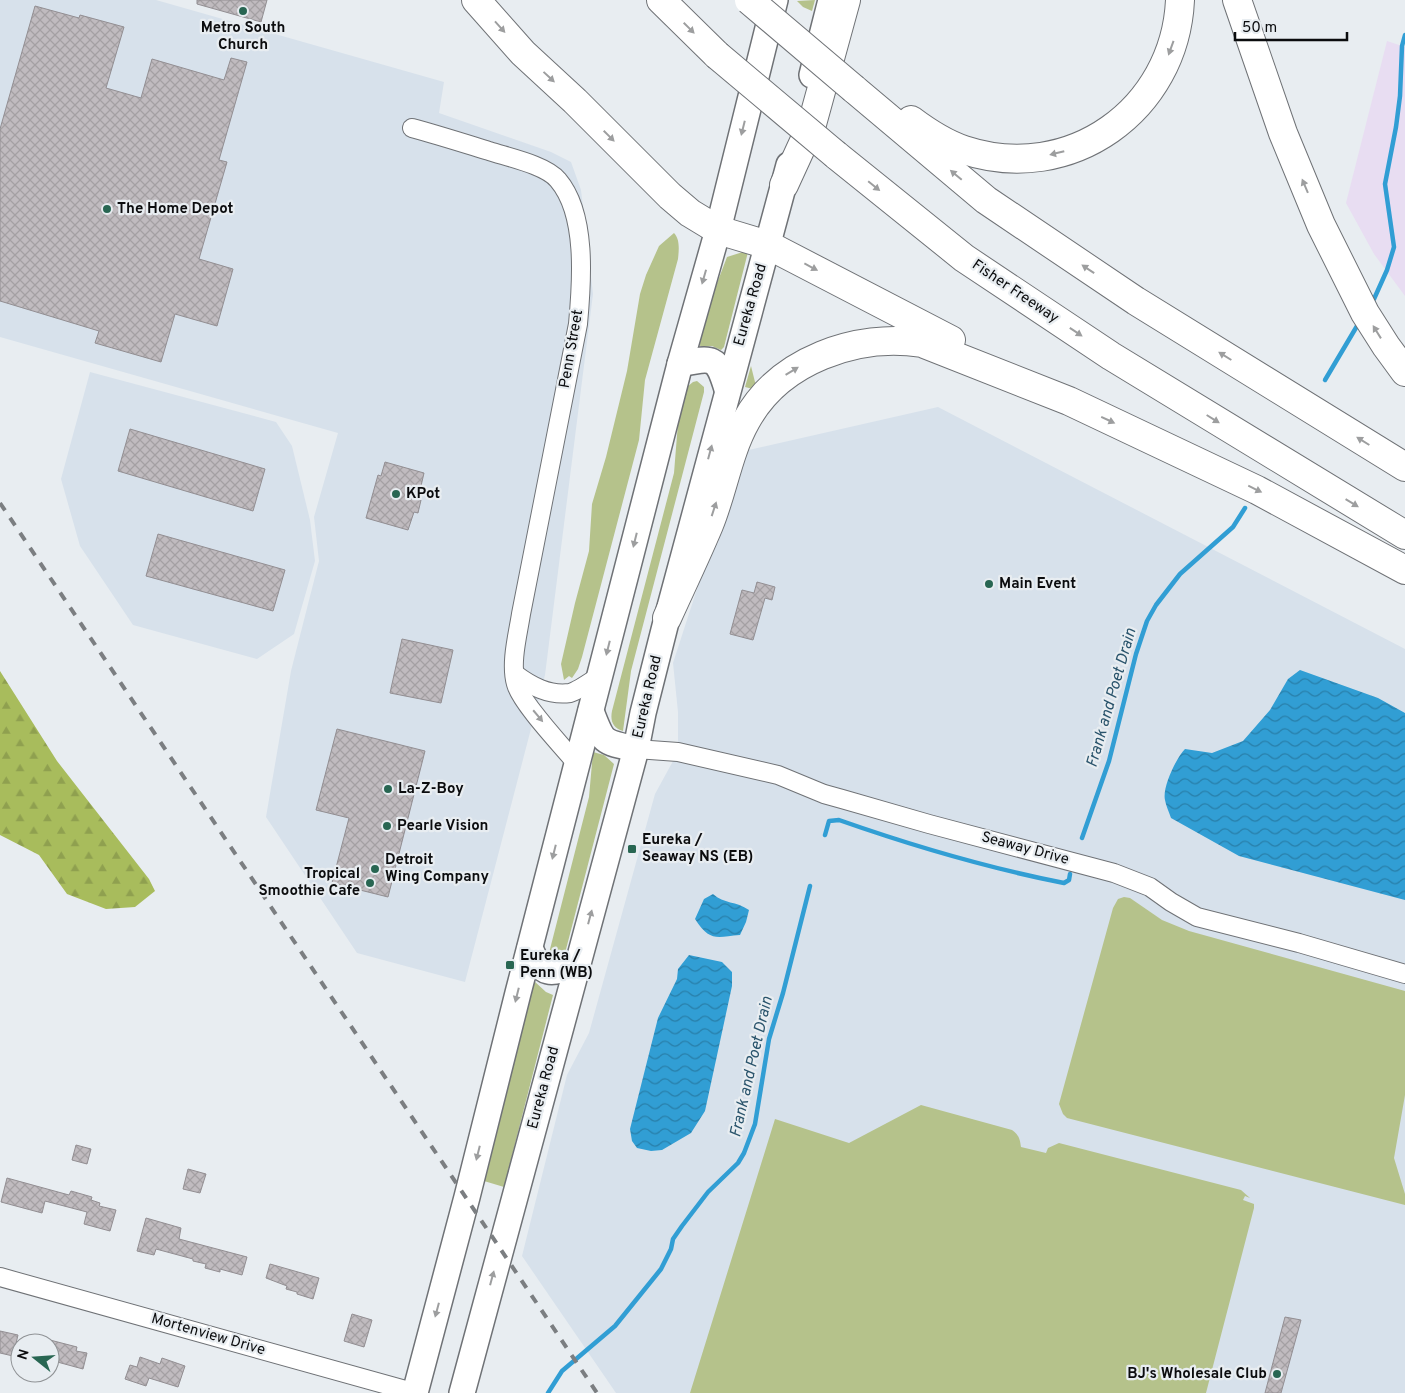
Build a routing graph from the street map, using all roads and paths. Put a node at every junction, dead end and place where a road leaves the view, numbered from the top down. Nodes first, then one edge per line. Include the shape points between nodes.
1 (476, 0) edge
2 (661, 0) edge
3 (749, 0) edge
4 (775, 0) edge
5 (831, 0) edge
6 (846, 0) edge
7 (1180, 0) edge
8 (1237, 0) edge
9 (854, 89) junction
10 (412, 128) dead end
11 (784, 184) junction
12 (718, 230) junction
13 (768, 245) junction
14 (680, 364) junction
15 (1405, 372) edge
16 (727, 389) junction
17 (1069, 401) junction
18 (1405, 467) edge
19 (1405, 535) edge
20 (1405, 570) edge
21 (667, 618) junction
22 (515, 674) junction
23 (601, 675) junction
24 (591, 711) junction
25 (636, 749) junction
26 (577, 764) junction
27 (530, 948) junction
28 (578, 964) junction
29 (1405, 974) edge
30 (0, 1277) edge
31 (415, 1393) edge
32 (462, 1393) edge

1 -> 12 highway via 523,53 670,196
2 -> 19 highway, Fisher Freeway, bridge via 717,55 972,263 1111,356
3 - 9 highway, bridge
4 -> 12 main road
5 - 11 main road, Eureka Road
6 - 11 highway via 812,124
7 -> 9 highway via 1171,49 1144,98 1113,128 1091,141 1053,155 995,157 964,150 926,131 873,92
15 -> 8 highway via 1365,313 1321,225 1283,133
18 -> 9 highway via 1136,301 986,200
10 - 22 street, Penn Street via 535,166 557,179 572,201 581,261 578,324 520,614
11 - 13 main road, Eureka Road
12 - 13 highway
12 -> 14 main road
13 - 16 main road, Eureka Road
13 -> 17 highway
14 - 16 main road via 709,360 720,368
14 -> 23 main road
21 -> 16 main road, Eureka Road
17 -> 20 highway via 1257,490
21 -> 17 highway via 709,524 746,420 780,379 799,367 841,348 904,340 940,348
21 - 25 main road, Eureka Road
22 - 23 street via 532,686 550,692 571,693
22 -> 26 street, Penn Street via 516,684 527,704
23 - 24 main road
24 - 25 main road via 600,735 610,744
24 - 26 main road
28 -> 25 main road, Eureka Road
25 - 29 street, Seaway Drive via 678,752 762,770 842,799 1126,876 1197,917
26 -> 27 main road
27 - 28 main road via 536,963 546,971 560,971
27 -> 31 main road
32 -> 28 main road, Eureka Road
30 - 31 street, Mortenview Drive

